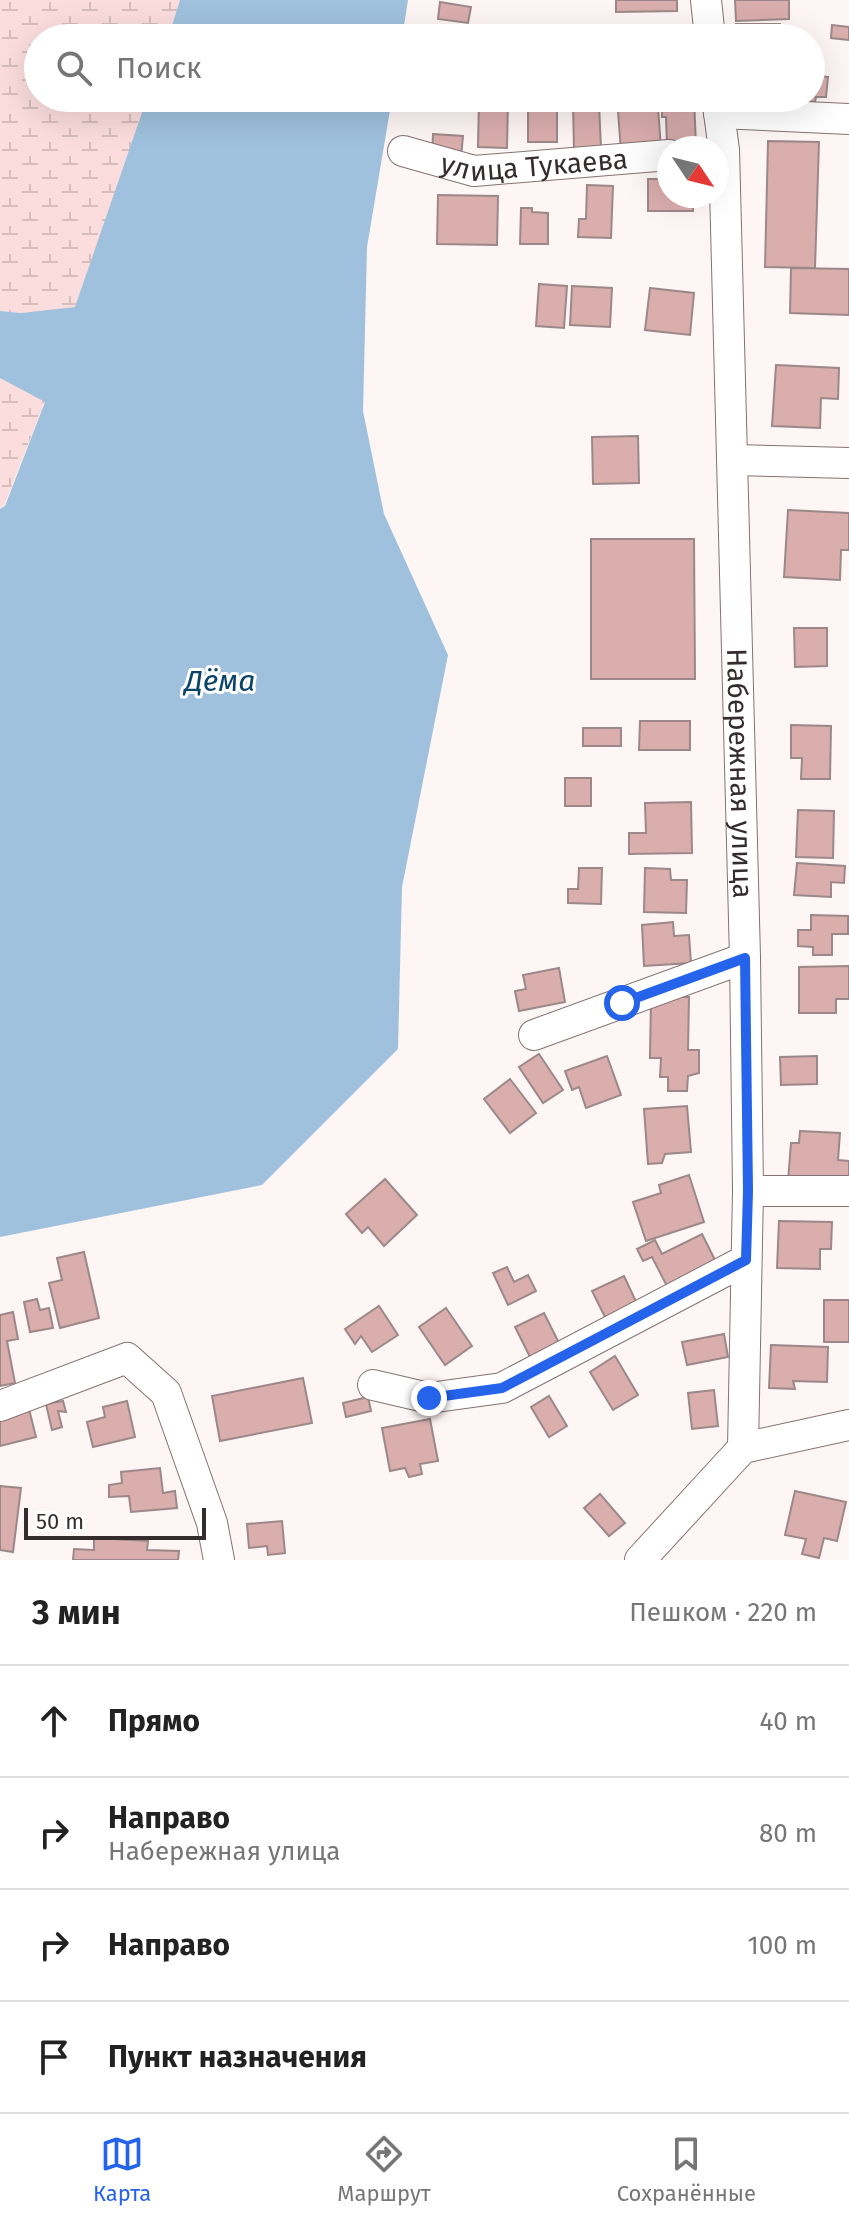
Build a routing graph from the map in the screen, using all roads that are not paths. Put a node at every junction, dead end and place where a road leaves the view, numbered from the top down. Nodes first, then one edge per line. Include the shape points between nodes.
1 (706, 0) edge
2 (709, 24) edge
3 (718, 112) edge
4 (778, 112) edge
5 (849, 119) edge
6 (720, 136) edge
7 (403, 151) dead end
8 (657, 156) edge
9 (723, 208) edge
10 (733, 460) junction
11 (849, 463) edge
12 (745, 958) junction
13 (534, 1035) dead end
14 (748, 1191) junction
15 (849, 1191) edge
16 (746, 1260) junction
17 (373, 1385) dead end
18 (0, 1406) edge
19 (849, 1425) edge
20 (743, 1448) junction
21 (219, 1560) edge
22 (640, 1560) edge

1 - 2 street
3 - 6 street, Набережная улица
4 - 5 street
7 - 8 street, улица Тукаева via 474,171
9 - 10 street, Набережная улица
10 - 11 street
10 - 12 street, Набережная улица
12 - 13 street
12 - 14 street, Набережная улица
14 - 15 street
14 - 16 street, Набережная улица
16 - 17 street via 502,1388 429,1398
16 - 20 street, Набережная улица
18 - 21 street via 127,1358 166,1393 212,1523
19 - 20 street
20 - 22 street

